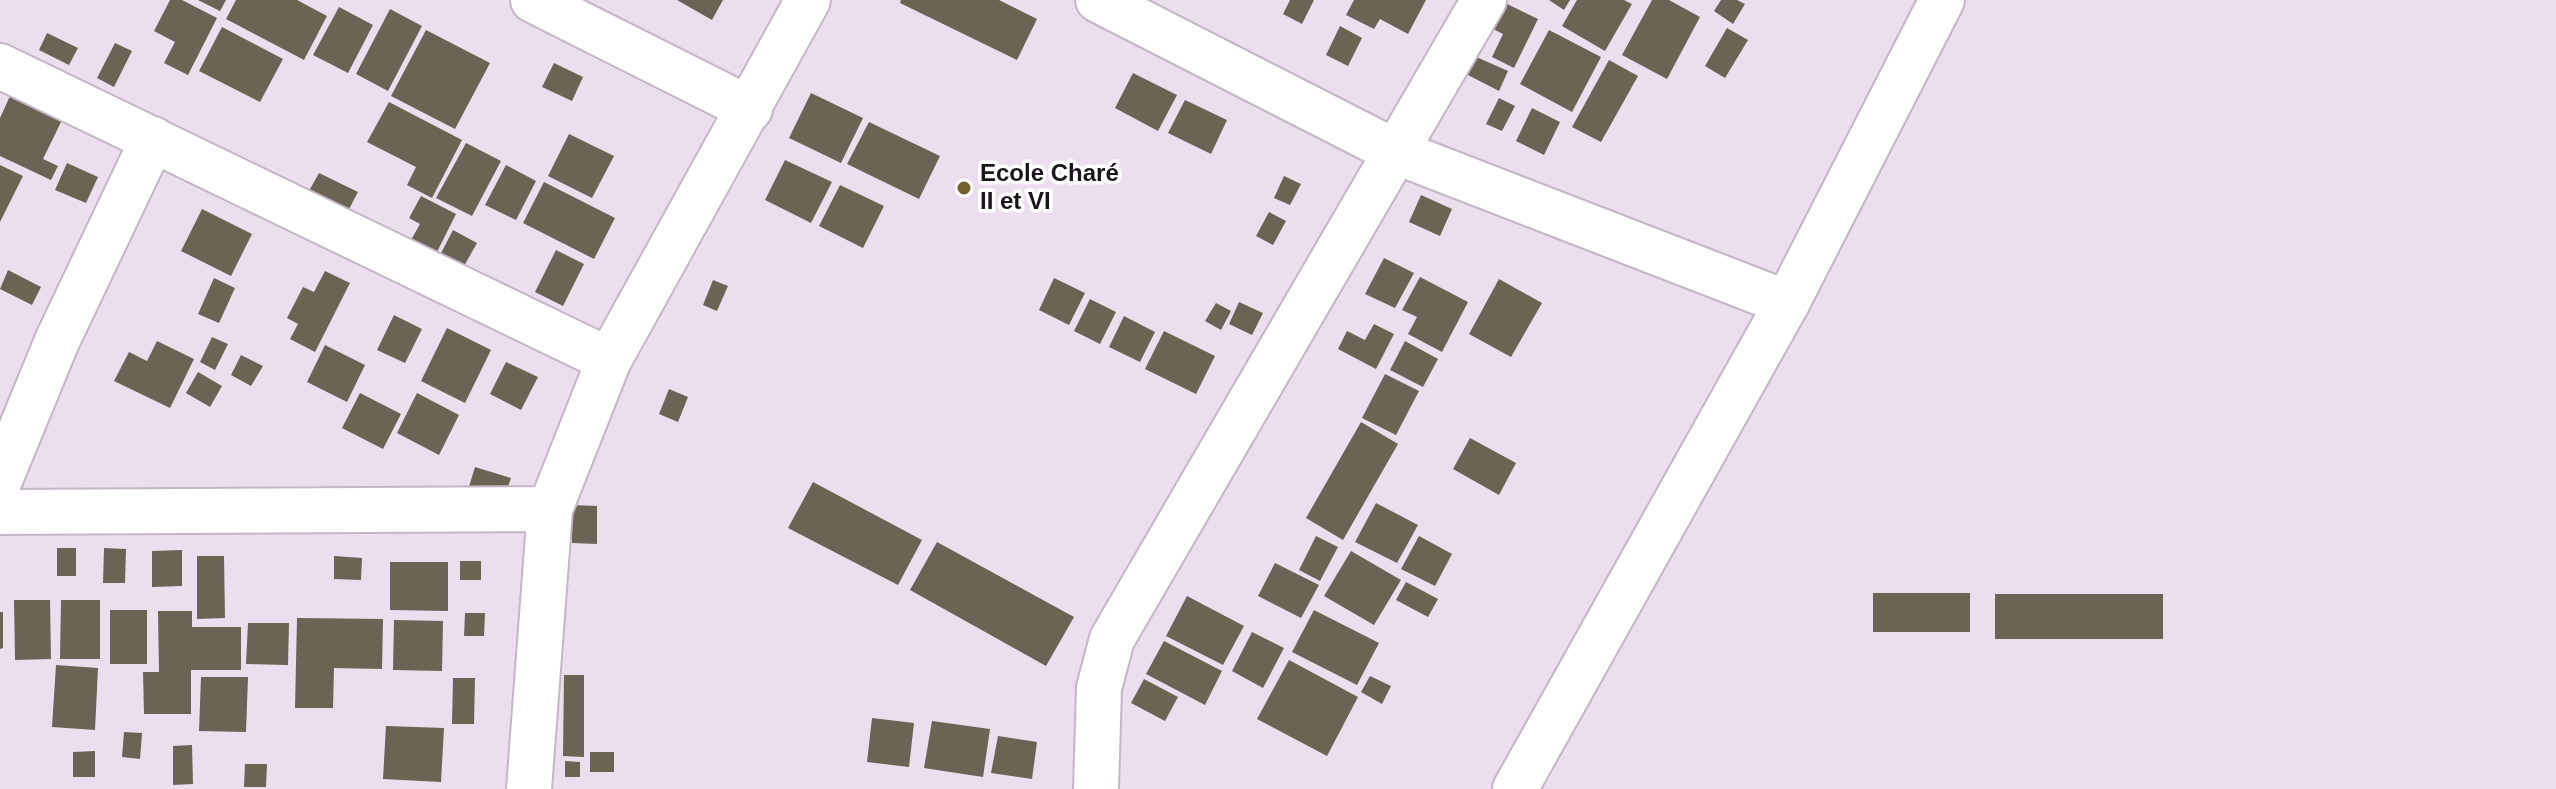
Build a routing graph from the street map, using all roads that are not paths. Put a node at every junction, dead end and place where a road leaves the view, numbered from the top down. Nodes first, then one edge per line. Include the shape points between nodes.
1 (533, 0) edge
2 (808, 0) edge
3 (1098, 0) edge
4 (1484, 0) edge
5 (1942, 0) edge
6 (0, 66) edge
7 (750, 109) junction
8 (153, 139) junction
9 (1394, 151) junction
10 (1787, 303) junction
11 (609, 360) junction
12 (0, 480) edge
13 (550, 509) junction
14 (0, 512) edge
15 (529, 789) edge
16 (1096, 789) edge
17 (1515, 789) edge

1 - 7 street
2 - 7 street
3 - 9 street
4 - 9 street
5 - 10 street
6 - 8 street
7 - 11 street
8 - 11 street
8 - 12 street via 57,341
9 - 10 street
9 - 16 street via 1112,639 1099,688
10 - 17 street
11 - 13 street
13 - 14 street
13 - 15 street

